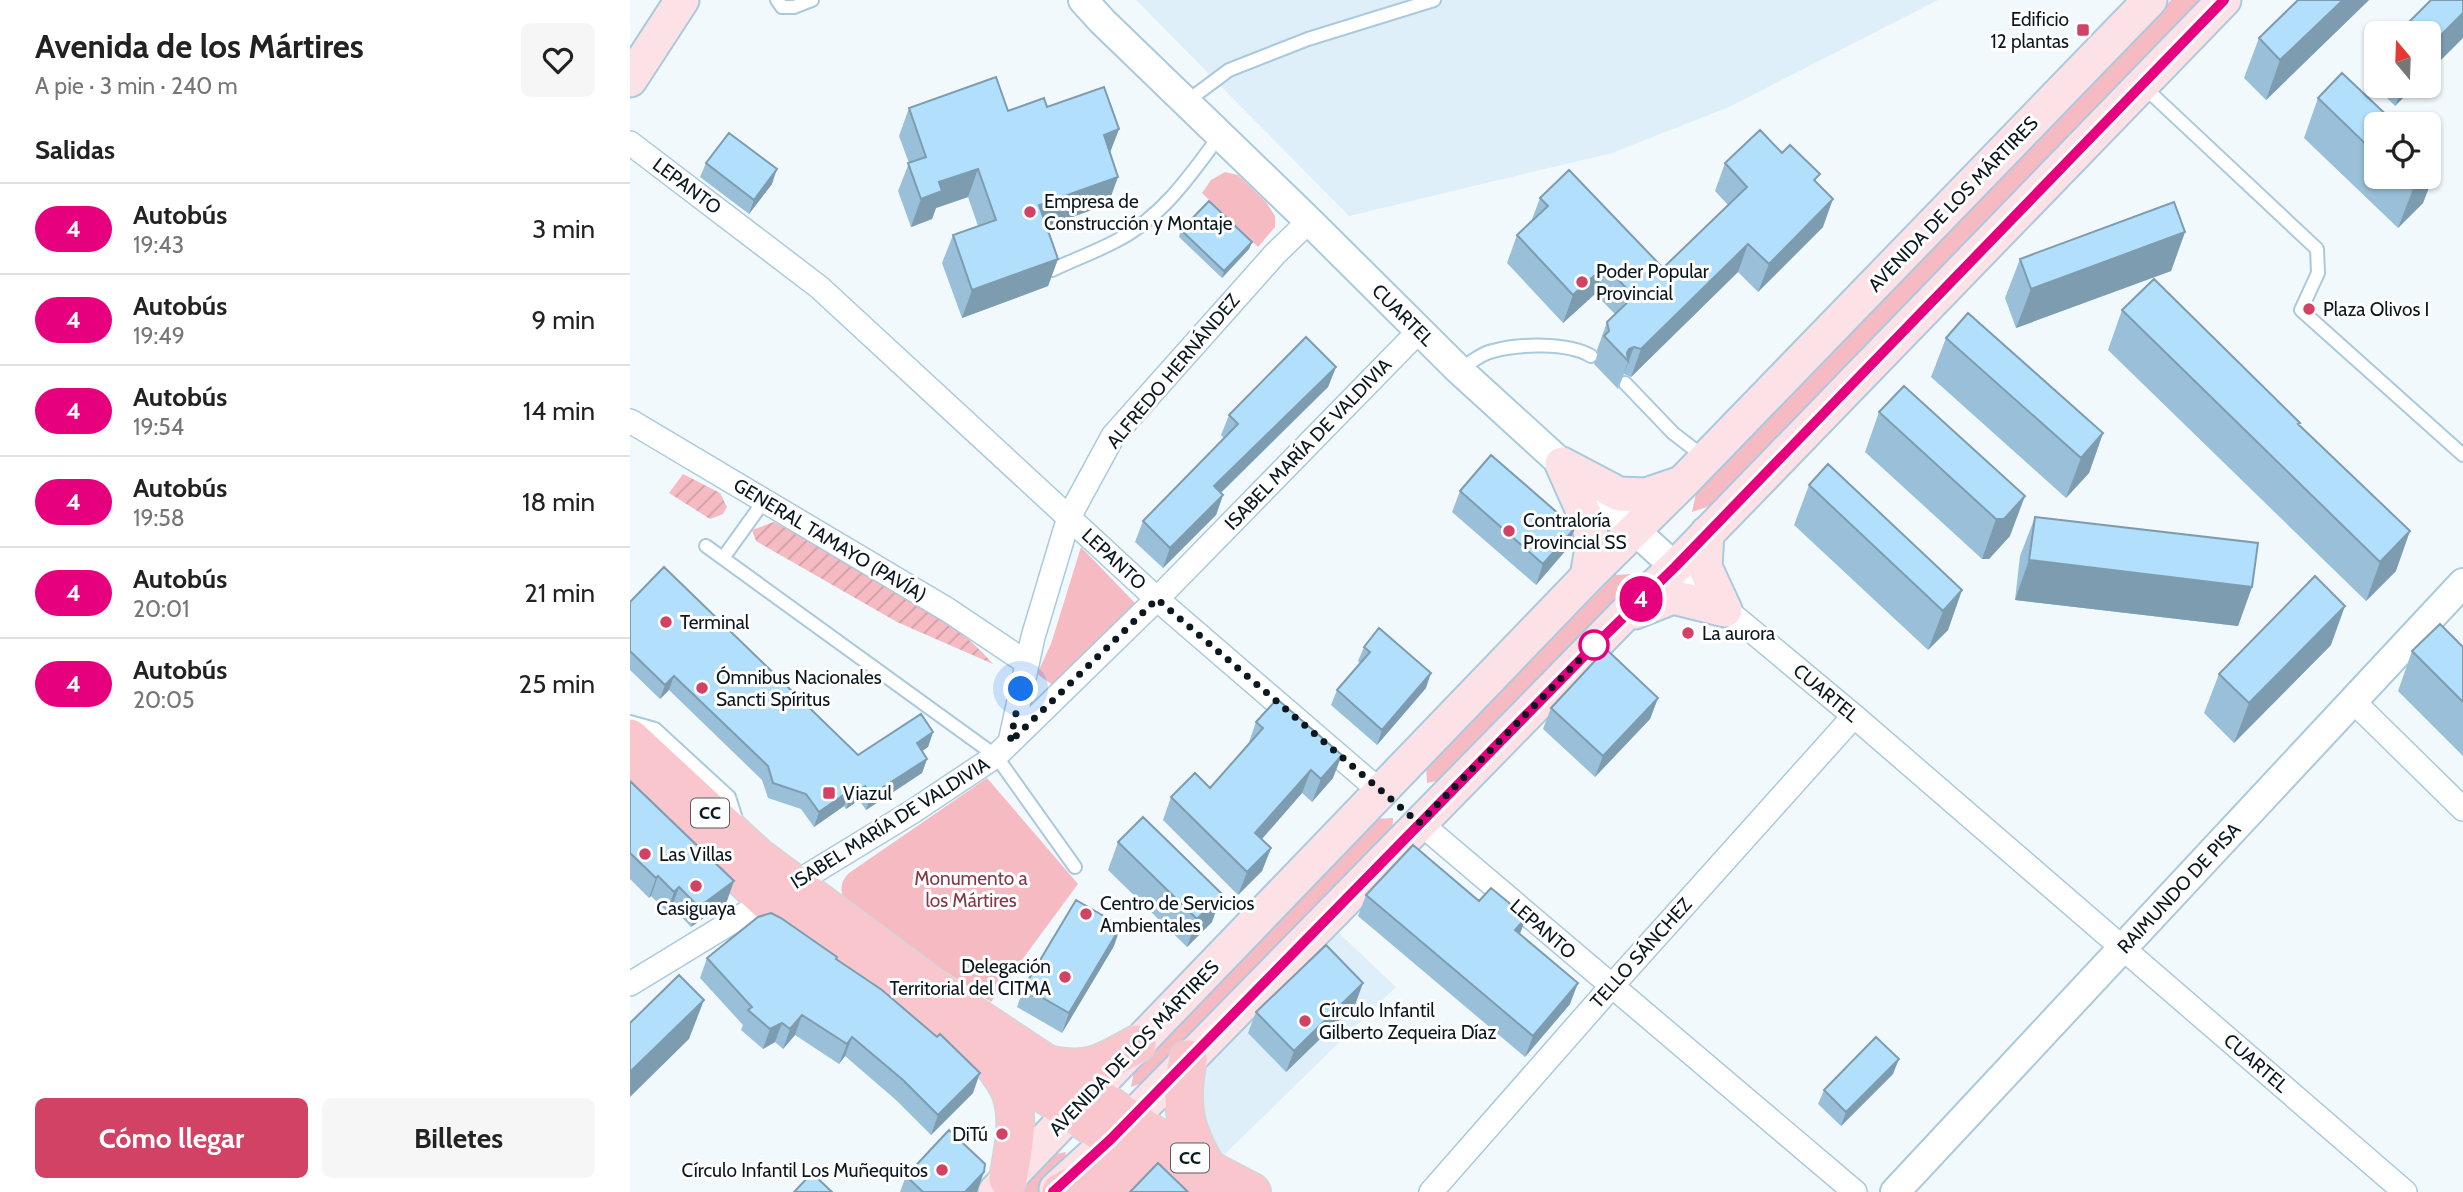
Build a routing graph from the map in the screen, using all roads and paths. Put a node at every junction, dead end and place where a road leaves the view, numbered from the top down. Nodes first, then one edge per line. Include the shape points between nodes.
1 (682, 0) edge
2 (777, 0) edge
3 (812, 0) edge
4 (1083, 0) edge
5 (1434, 0) edge
6 (2150, 0) edge
7 (2224, 0) edge
8 (630, 80) edge
9 (2142, 85) junction
10 (1186, 102) junction
11 (1221, 135) junction
12 (630, 143) edge
13 (1309, 221) junction
14 (1052, 270) edge
15 (1419, 331) junction
16 (1591, 356) dead end
17 (1459, 370) junction
18 (1625, 383) edge
19 (630, 421) edge
20 (2463, 455) edge
21 (1562, 464) junction
22 (1695, 470) junction
23 (764, 501) junction
24 (1069, 517) junction
25 (1634, 530) junction
26 (1707, 533) junction
27 (706, 546) dead end
28 (723, 558) junction
29 (1675, 567) junction
30 (1587, 577) junction
31 (2463, 583) edge
32 (1157, 599) junction
33 (1725, 610) junction
34 (1623, 616) junction
35 (1027, 663) junction
36 (2353, 701) junction
37 (1854, 716) junction
38 (630, 722) edge
39 (630, 738) edge
40 (1003, 749) junction
41 (630, 775) edge
42 (1381, 792) junction
43 (2463, 809) edge
44 (1419, 823) junction
45 (743, 843) junction
46 (1075, 867) dead end
47 (780, 893) junction
48 (2123, 948) junction
49 (630, 984) edge
50 (1611, 987) junction
51 (1137, 1044) junction
52 (988, 1056) junction
53 (1188, 1059) junction
54 (1047, 1064) junction
55 (1081, 1102) junction
56 (1120, 1129) junction
57 (1192, 1179) edge
58 (1002, 1185) edge
59 (1053, 1192) edge
60 (1061, 1192) edge
61 (1252, 1192) edge
62 (1431, 1192) edge
63 (1855, 1192) edge
64 (1895, 1192) edge
65 (2405, 1192) edge

1 - 8 main road
2 - 3 lane via 782,7
4 - 10 street, CUARTEL
5 - 10 lane via 1308,39 1229,70
6 - 22 main road, AVENIDA DE LOS MÁRTIRES
7 - 9 main road
9 - 20 lane via 2317,249 2318,273 2301,310
9 - 26 main road
10 - 11 street, CUARTEL
11 - 13 street, CUARTEL
11 - 14 lane via 1180,191 1145,222 1117,241
12 - 24 street, LEPANTO via 820,287
13 - 15 street, CUARTEL
13 - 24 street, ALFREDO HERNÁNDEZ via 1113,436
15 - 17 street, CUARTEL
15 - 32 street, ISABEL MARÍA DE VALDIVIA
16 - 17 lane via 1579,349 1539,346 1491,351
17 - 21 street, CUARTEL
18 - 22 lane via 1673,433
19 - 23 street, GENERAL TAMAYO (PAVÍA)
21 - 22 main road via 1619,494 1646,495
21 - 25 street, CUARTEL
21 - 30 main road via 1593,542
22 - 25 main road, AVENIDA DE LOS MÁRTIRES
23 - 28 lane
23 - 35 street, GENERAL TAMAYO (PAVÍA) via 948,610
24 - 32 street, LEPANTO
24 - 35 street, ALFREDO HERNÁNDEZ
25 - 29 street, CUARTEL
25 - 30 main road, AVENIDA DE LOS MÁRTIRES
26 - 29 main road
26 - 33 main road via 1705,567
27 - 28 lane
28 - 40 lane
29 - 33 street, CUARTEL
29 - 34 main road
30 - 42 main road, AVENIDA DE LOS MÁRTIRES
31 - 36 street, RAIMUNDO DE PISA
32 - 40 street, ISABEL MARÍA DE VALDIVIA
32 - 42 street, LEPANTO
33 - 34 main road via 1673,597
33 - 37 street, CUARTEL
34 - 44 main road
35 - 40 street, ALFREDO HERNÁNDEZ
36 - 43 street
36 - 48 street, RAIMUNDO DE PISA
37 - 48 street, CUARTEL
37 - 50 street, TELLO SÁNCHEZ
38 - 45 lane via 655,729 729,797
39 - 45 main road, CC
40 - 46 lane
40 - 47 street, ISABEL MARÍA DE VALDIVIA
41 - 47 main road, CC
42 - 44 main road, LEPANTO
42 - 51 main road, AVENIDA DE LOS MÁRTIRES
44 - 50 street, LEPANTO
44 - 53 main road
45 - 47 main road, CC
47 - 49 street, ISABEL MARÍA DE VALDIVIA
47 - 52 main road, CC
47 - 54 main road, CC
48 - 64 street, RAIMUNDO DE PISA
48 - 65 street, CUARTEL
50 - 62 street, TELLO SÁNCHEZ
50 - 63 street, LEPANTO
51 - 54 main road via 1080,1069
51 - 55 main road, AVENIDA DE LOS MÁRTIRES
52 - 55 main road, CC
52 - 58 main road via 1010,1092 1015,1114 1015,1139
53 - 56 main road
53 - 57 main road via 1183,1083 1193,1145
54 - 55 main road, CC
55 - 56 main road, CC
55 - 58 main road, AVENIDA DE LOS MÁRTIRES
56 - 57 main road, CC
56 - 59 main road
57 - 60 main road via 1108,1172 1084,1178
57 - 61 main road, CC

